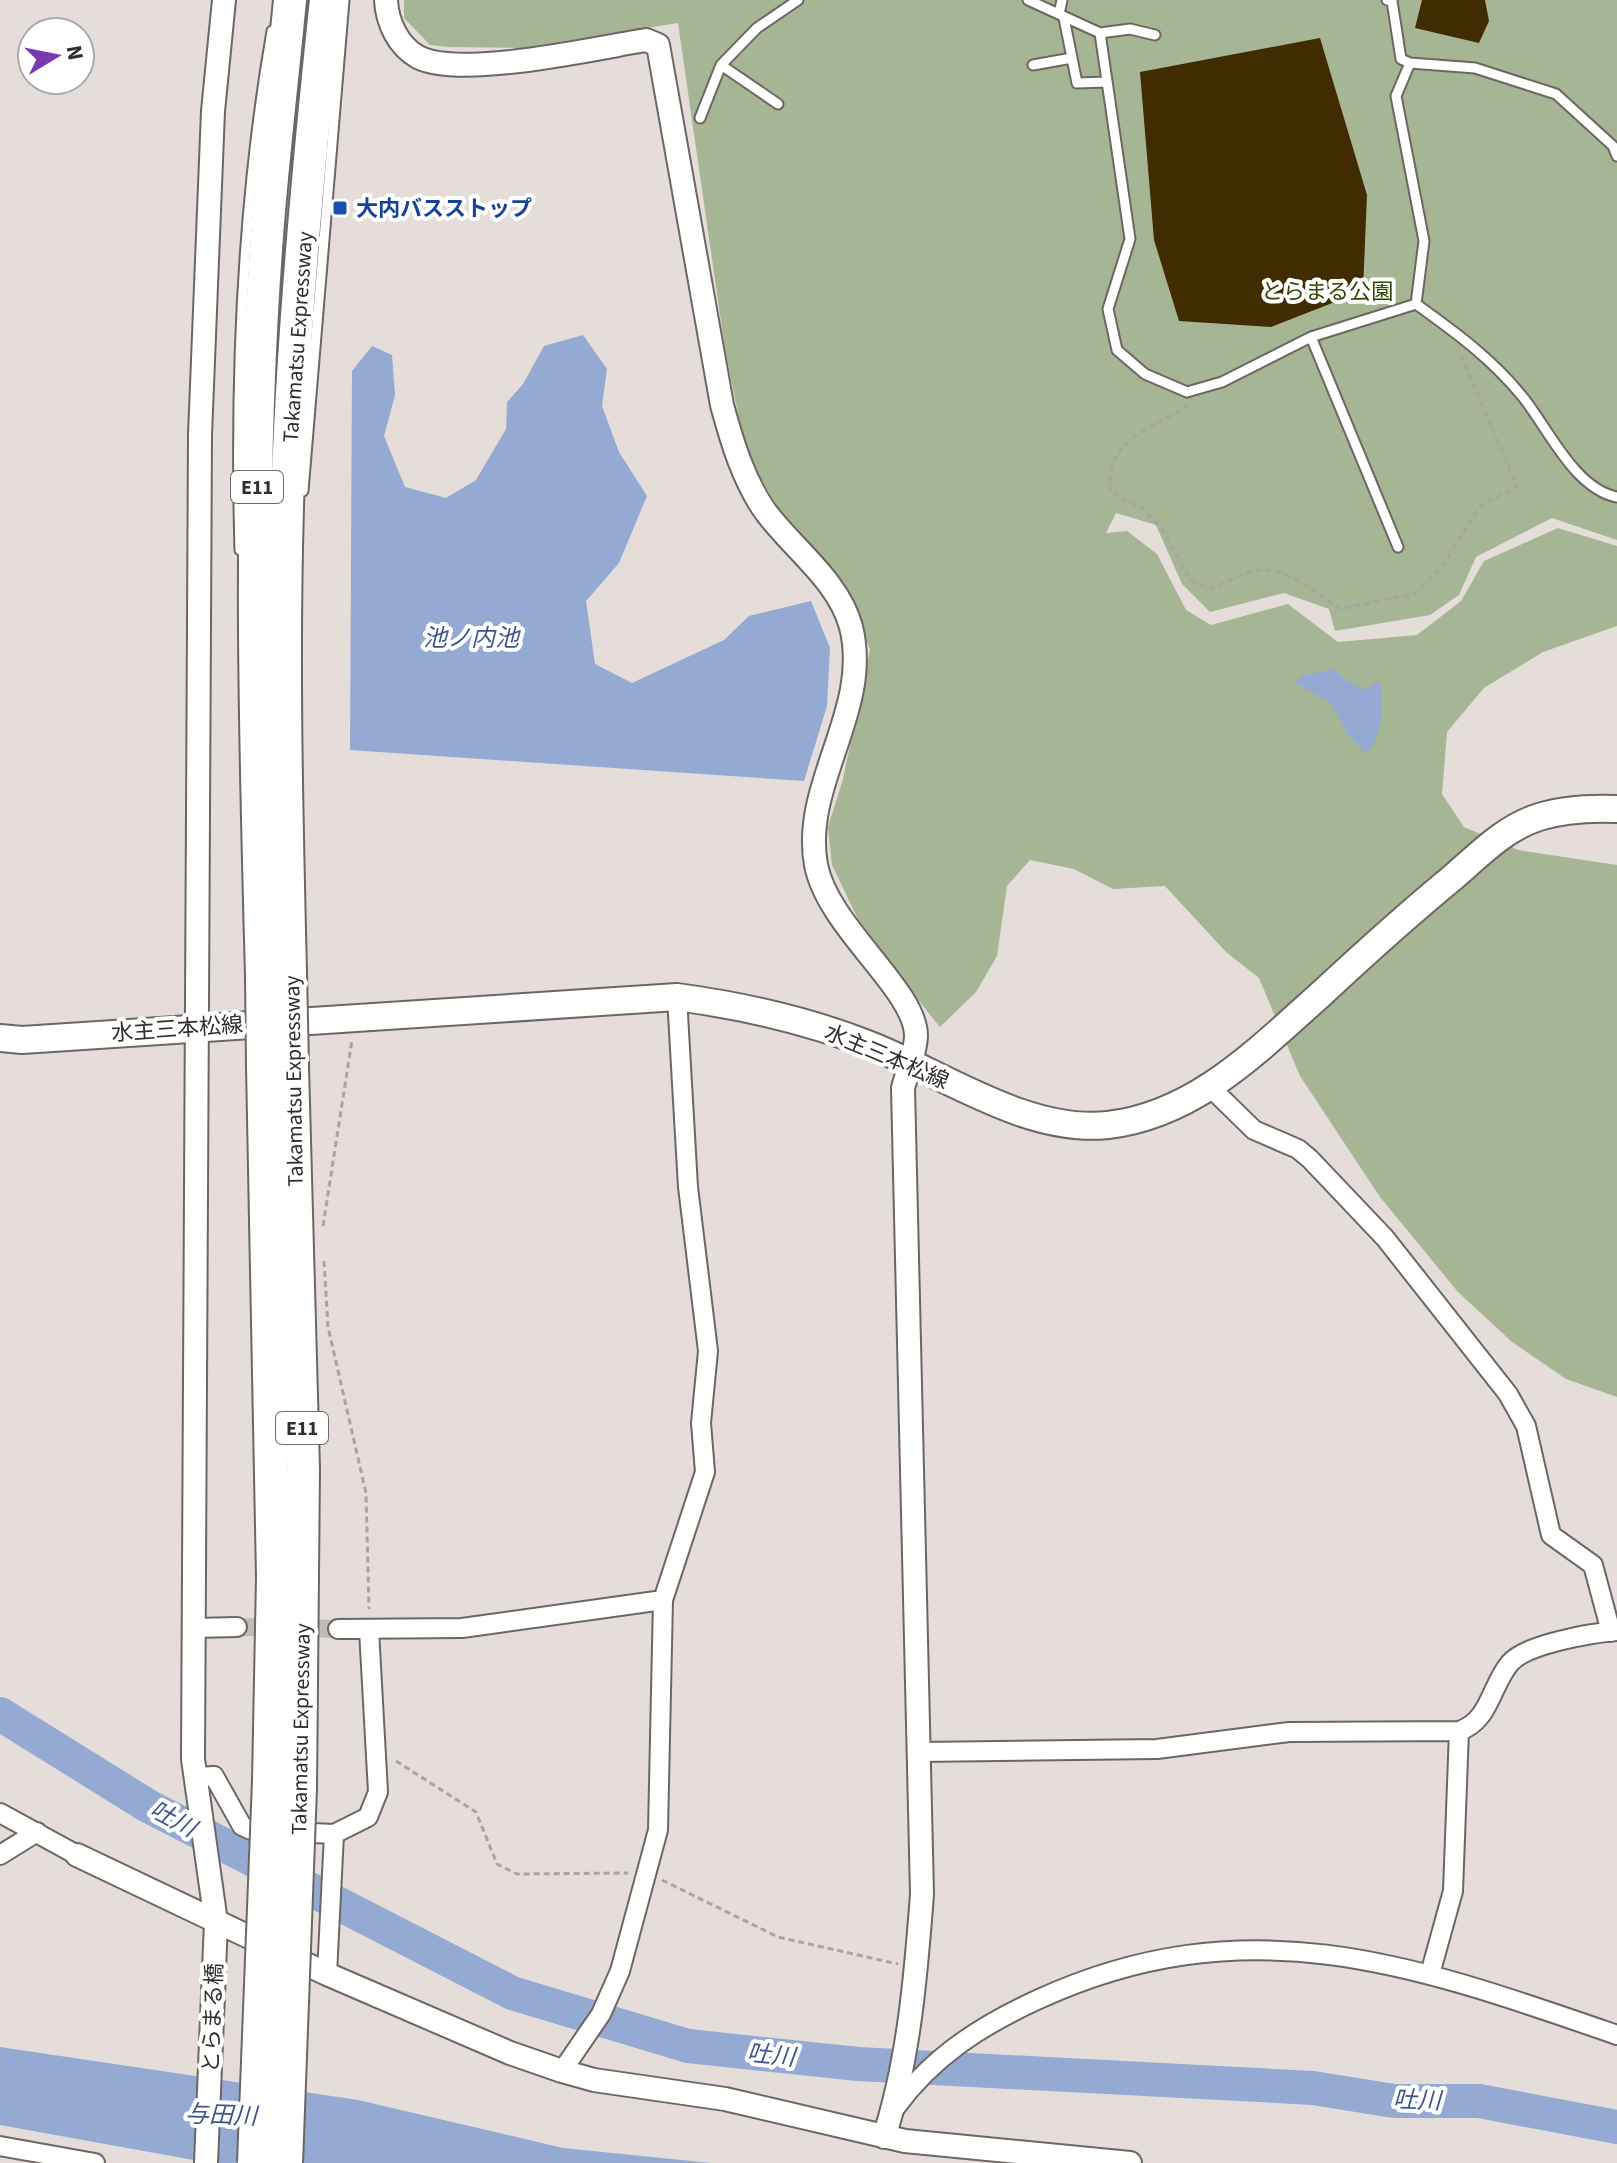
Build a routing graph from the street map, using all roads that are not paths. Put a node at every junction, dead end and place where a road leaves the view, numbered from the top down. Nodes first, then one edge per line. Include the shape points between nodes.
1 (224, 0) edge
2 (326, 0) edge
3 (344, 0) edge
4 (798, 0) edge
5 (1028, 0) edge
6 (1062, 0) edge
7 (1390, 0) edge
8 (1403, 0) edge
9 (388, 2) edge
10 (281, 12) edge
11 (1062, 16) junction
12 (1100, 33) junction
13 (1155, 35) dead end
14 (1072, 58) junction
15 (1410, 63) junction
16 (721, 65) junction
17 (1033, 65) dead end
18 (1107, 82) junction
19 (778, 104) dead end
20 (700, 118) dead end
21 (1617, 156) edge
22 (1416, 304) junction
23 (1311, 337) junction
24 (1617, 497) edge
25 (302, 509) dead end
26 (1398, 547) dead end
27 (240, 563) dead end
28 (297, 666) dead end
29 (244, 667) dead end
30 (271, 784) junction
31 (1617, 809) edge
32 (677, 997) junction
33 (199, 1026) junction
34 (0, 1038) edge
35 (909, 1065) junction
36 (278, 1067) junction
37 (1210, 1087) junction
38 (663, 1600) junction
39 (237, 1627) tunnel mouth
40 (195, 1628) junction
41 (338, 1629) tunnel mouth
42 (369, 1630) junction
43 (1614, 1631) edge
44 (1459, 1731) junction
45 (920, 1752) junction
46 (196, 1777) junction
47 (0, 1813) edge
48 (37, 1832) junction
49 (334, 1834) junction
50 (0, 1855) edge
51 (77, 1855) joint
52 (216, 1922) junction
53 (327, 1974) junction
54 (1430, 1974) junction
55 (1617, 2035) edge
56 (562, 2071) junction
57 (892, 2112) junction
58 (884, 2137) junction
59 (0, 2146) edge
60 (95, 2163) edge
61 (206, 2163) edge
62 (254, 2163) edge
63 (286, 2163) edge
64 (1130, 2163) edge

1 - 33 street, とらまる橋 via 211,141 200,419
2 - 30 highway, Takamatsu Expressway / E11 via 308,167
3 - 25 lane
4 - 16 lane via 757,28
5 - 11 lane
6 - 11 lane
7 - 8 lane
7 - 15 lane via 1401,59
9 - 35 street via 388,19 404,47 438,63 501,62 646,40 661,50 733,445 763,508 830,586 851,629 853,688 817,816 816,863 833,908 911,1015 916,1039
10 - 27 lane via 255,137 242,266
10 - 30 highway, Takamatsu Expressway / E11 via 258,456
11 - 12 lane
11 - 14 lane
12 - 13 lane via 1130,29
12 - 18 lane
14 - 17 lane
14 - 18 lane via 1077,83
15 - 21 lane via 1475,68 1556,94 1613,146
15 - 22 lane via 1396,96 1424,241
16 - 19 lane
16 - 20 lane
18 - 23 lane via 1130,239 1108,309 1117,350 1145,374 1187,392 1222,382
22 - 23 lane
22 - 24 lane via 1463,335 1523,397 1584,478
23 - 26 lane
28 - 30 lane
29 - 30 lane
30 - 36 highway, Takamatsu Expressway / E11, bridge
31 - 37 main road, 水主三本松線 via 1538,817 1501,836 1241,1066
32 - 33 main road, 水主三本松線
32 - 35 main road, 水主三本松線 via 746,1006 811,1024
32 - 38 street via 688,1187 708,1351 701,1423 704,1482
33 - 34 main road, 水主三本松線
33 - 40 street, とらまる橋
35 - 37 main road, 水主三本松線 via 1028,1114 1077,1125 1140,1119
35 - 45 street via 903,1088
36 - 62 highway, Takamatsu Expressway / E11, bridge via 269,1781
36 - 63 highway, Takamatsu Expressway / E11, bridge via 303,1469 300,1788
37 - 43 street via 1254,1130 1310,1159 1385,1238 1508,1394 1526,1426 1551,1535 1593,1565
38 - 42 street via 462,1628
38 - 56 street via 658,1830 620,1971 601,2014
39 - 40 street
40 - 46 street, とらまる橋
41 - 42 street
42 - 49 street via 378,1792 368,1817
43 - 44 street via 1531,1648 1512,1660 1482,1716
44 - 45 street via 1289,1732 1157,1749
44 - 54 street via 1453,1891
45 - 57 street via 922,1894 916,1969
46 - 49 street via 214,1776 242,1826 251,1830
46 - 52 street, とらまる橋
47 - 48 street
48 - 50 street
48 - 51 street
49 - 53 street
51 - 52 street
52 - 53 street
52 - 61 street, とらまる橋
53 - 56 street
54 - 55 street
54 - 57 street via 1355,1957 1249,1948 1188,1953 1127,1967 1058,1990 964,2039 917,2077
56 - 58 street via 725,2099
57 - 58 street
58 - 64 street
59 - 60 street

